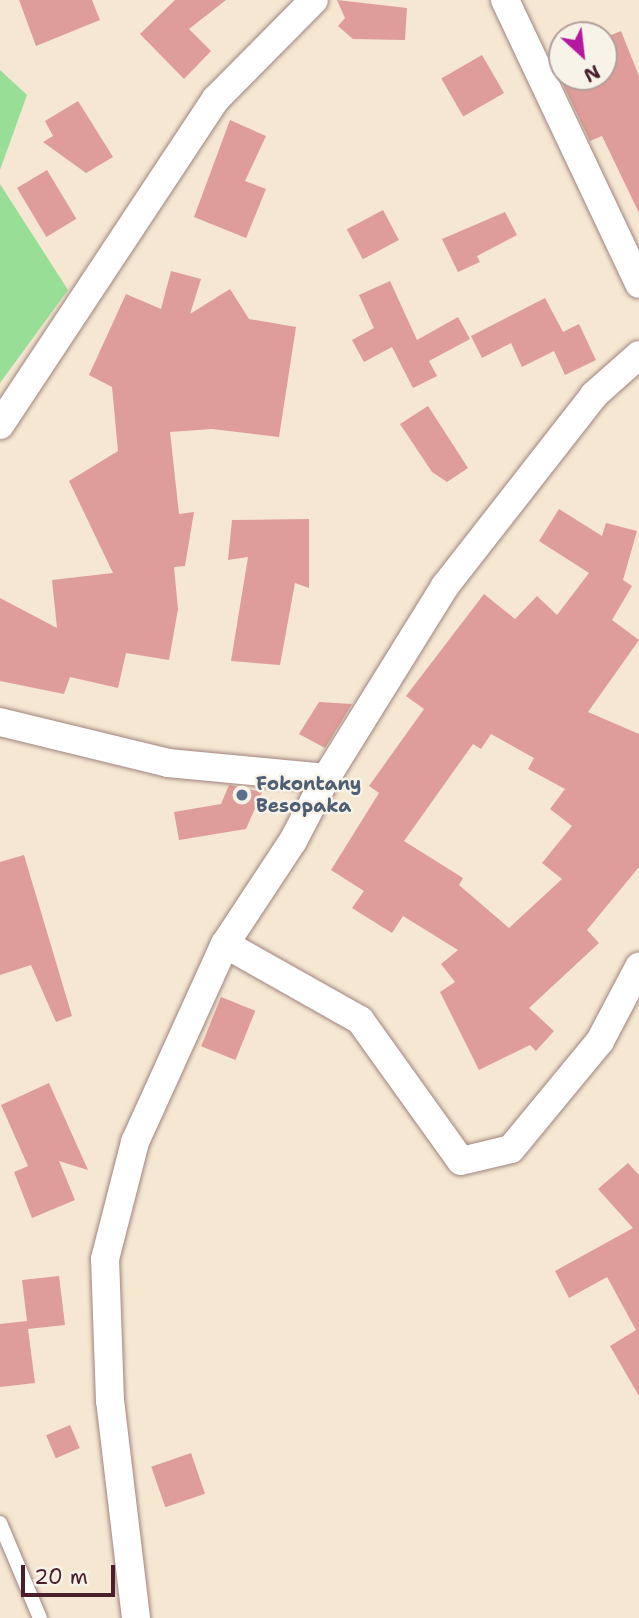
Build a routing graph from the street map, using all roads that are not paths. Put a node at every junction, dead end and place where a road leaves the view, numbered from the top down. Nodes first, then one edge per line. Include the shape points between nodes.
1 (314, 0) edge
2 (505, 0) edge
3 (639, 284) edge
4 (639, 355) edge
5 (0, 425) edge
6 (0, 722) edge
7 (326, 778) junction
8 (225, 944) junction
9 (639, 967) edge
10 (0, 1523) edge
11 (40, 1618) edge
12 (136, 1618) edge

1 - 5 street via 216,99
2 - 3 street
4 - 7 street via 594,395 444,586
6 - 7 street via 168,763
7 - 8 street via 293,841
8 - 9 street via 359,1020 461,1161 511,1149 600,1041
8 - 12 street via 135,1142 105,1259 110,1401
10 - 11 lane

